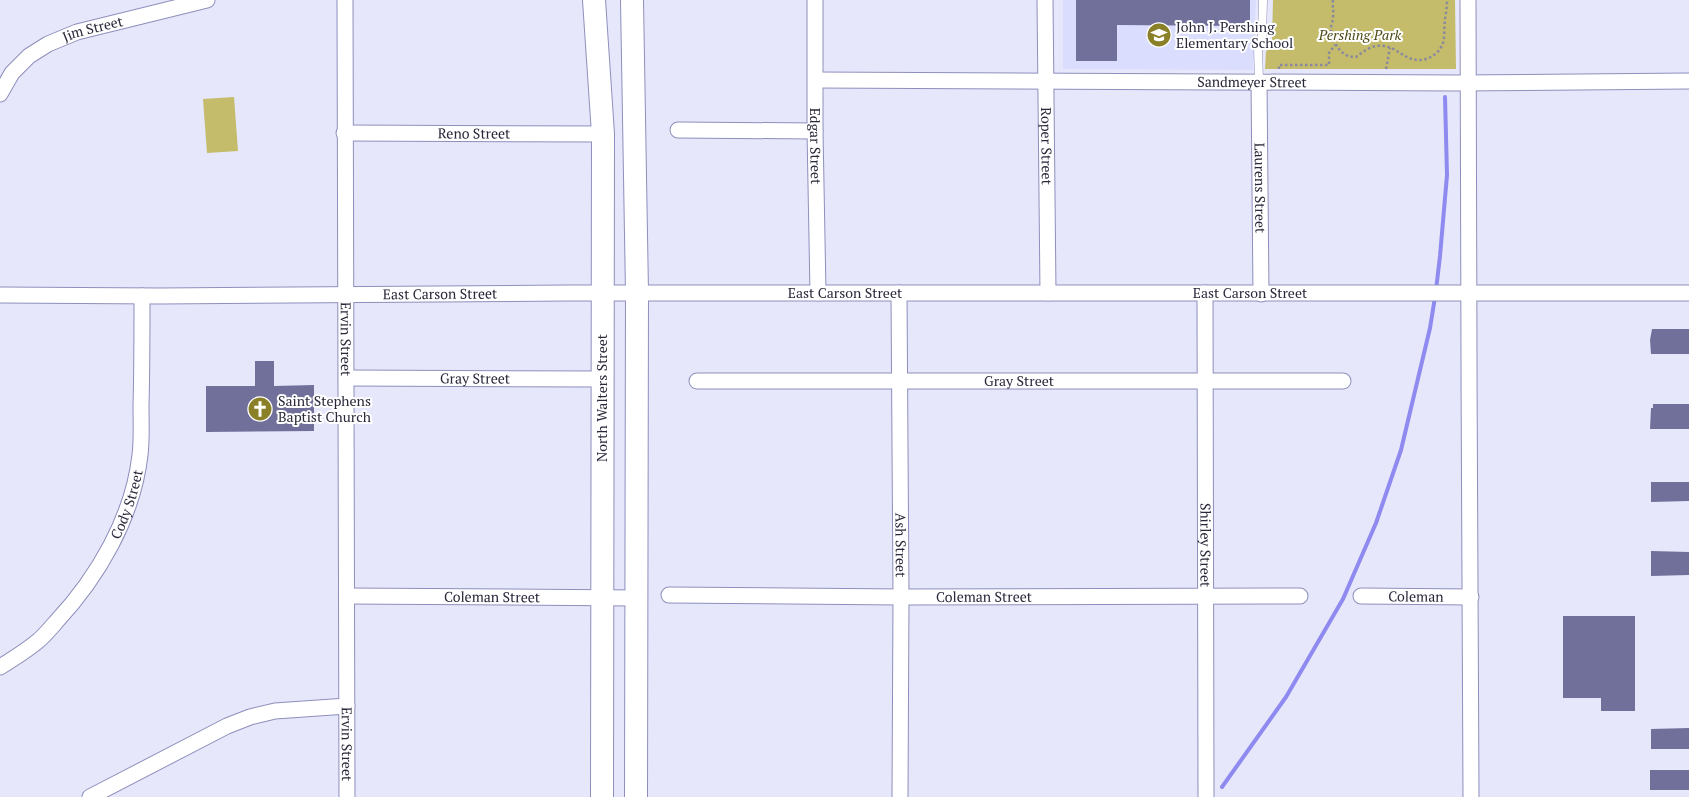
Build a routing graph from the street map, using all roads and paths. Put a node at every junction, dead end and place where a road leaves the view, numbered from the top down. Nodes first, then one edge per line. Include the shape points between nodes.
1 (207, 0) edge
2 (345, 0) edge
3 (594, 0) edge
4 (632, 0) edge
5 (815, 0) edge
6 (1045, 0) edge
7 (1263, 0) edge
8 (1333, 0) edge
9 (1447, 0) edge
10 (1468, 0) edge
11 (1335, 45) junction
12 (1390, 48) junction
13 (1323, 65) dead end
14 (816, 80) junction
15 (1046, 81) junction
16 (1689, 81) edge
17 (1259, 82) junction
18 (1387, 82) junction
19 (1468, 83) junction
20 (0, 94) edge
21 (678, 130) dead end
22 (815, 131) junction
23 (344, 133) junction
24 (603, 134) junction
25 (603, 292) junction
26 (637, 292) junction
27 (818, 293) junction
28 (900, 293) junction
29 (1048, 293) junction
30 (1205, 293) junction
31 (1468, 293) junction
32 (1689, 293) edge
33 (346, 294) junction
34 (1261, 294) junction
35 (0, 295) edge
36 (142, 296) junction
37 (347, 378) junction
38 (602, 379) junction
39 (697, 381) dead end
40 (900, 381) junction
41 (1343, 381) dead end
42 (1204, 382) junction
43 (669, 595) dead end
44 (347, 596) junction
45 (1206, 596) junction
46 (1300, 596) dead end
47 (1361, 596) dead end
48 (602, 597) junction
49 (901, 597) junction
50 (1471, 597) junction
51 (637, 598) junction
52 (0, 667) edge
53 (347, 706) junction
54 (90, 797) edge
55 (347, 797) edge
56 (602, 797) edge
57 (636, 797) edge
58 (900, 797) edge
59 (1206, 797) edge
60 (1471, 797) edge

1 - 20 street, Jim Street via 77,32 48,44 29,56 12,73
2 - 23 street, Ervin Street
3 - 24 main road, North Walters Street
4 - 26 main road
5 - 14 street, Edgar Street
6 - 15 street, Roper Street
7 - 17 lane via 1262,36 1258,46
8 - 11 path via 1331,29
9 - 12 path via 1443,42 1436,54 1417,60
10 - 19 street
11 - 12 path via 1351,57 1371,47
11 - 13 path via 1329,53 1329,66
12 - 18 path
14 - 15 street, Sandmeyer Street
14 - 22 street, Edgar Street
15 - 17 street, Sandmeyer Street
15 - 29 street, Roper Street
16 - 19 street, Sandmeyer Street
17 - 18 street, Sandmeyer Street
17 - 34 street, Laurens Street
18 - 19 street, Sandmeyer Street
19 - 31 street
21 - 22 street
22 - 27 street, Edgar Street
23 - 24 street, Reno Street
23 - 33 street, Ervin Street
24 - 25 main road, North Walters Street
25 - 26 street, East Carson Street
25 - 33 street, East Carson Street
25 - 38 main road, North Walters Street
26 - 27 street, East Carson Street
26 - 51 main road
27 - 28 street, East Carson Street
28 - 29 street, East Carson Street
28 - 40 street, Ash Street
29 - 30 street, East Carson Street
30 - 34 street, East Carson Street
30 - 42 street, Shirley Street
31 - 32 street, East Carson Street
31 - 34 street, East Carson Street
31 - 50 street
33 - 36 street, East Carson Street
33 - 37 street, Ervin Street
35 - 36 street, East Carson Street
36 - 52 street, Cody Street via 140,455 131,496 116,536 66,611 39,640
37 - 38 street, Gray Street
37 - 44 street, Ervin Street
38 - 48 main road, North Walters Street
39 - 40 street, Gray Street
40 - 42 street, Gray Street
40 - 49 street, Ash Street
41 - 42 street, Gray Street
42 - 45 street, Shirley Street
43 - 49 street, Coleman Street
44 - 48 street, Coleman Street
44 - 53 street, Ervin Street
45 - 46 street, Coleman Street
45 - 49 street, Coleman Street
45 - 59 street, Shirley Street
47 - 50 street, Coleman
48 - 51 street, Coleman Street
48 - 56 main road, North Walters Street
49 - 58 street, Ash Street
50 - 60 street
51 - 57 main road
53 - 54 street via 250,716
53 - 55 street, Ervin Street

